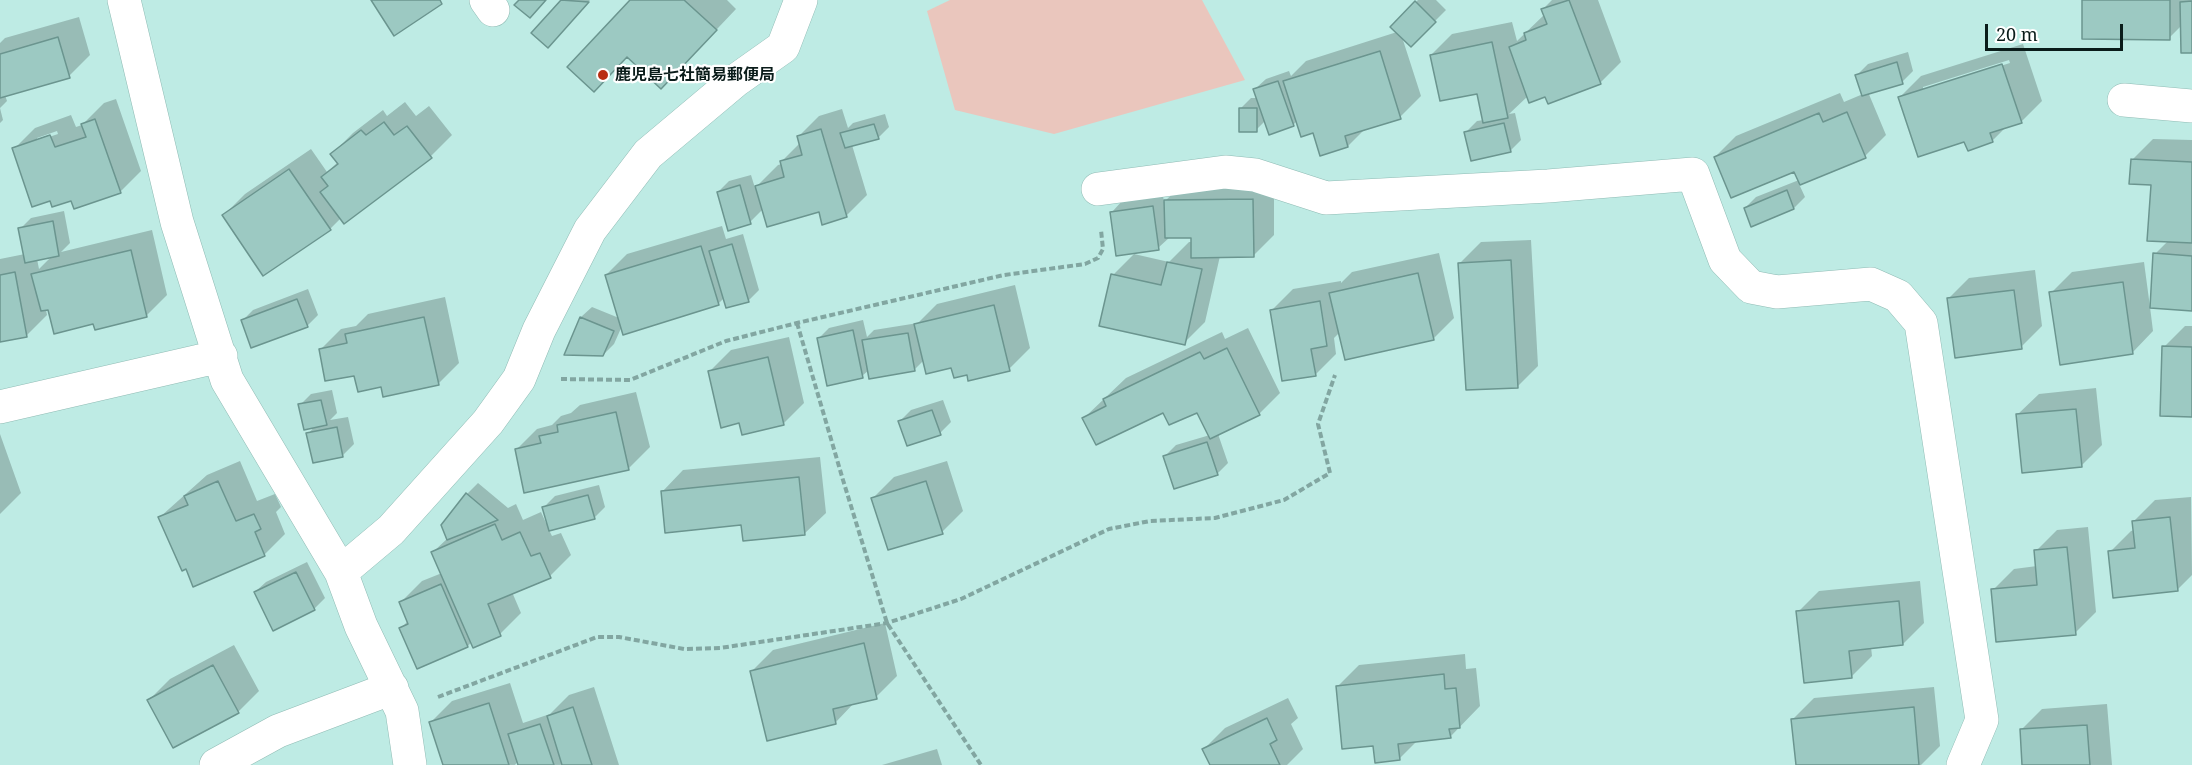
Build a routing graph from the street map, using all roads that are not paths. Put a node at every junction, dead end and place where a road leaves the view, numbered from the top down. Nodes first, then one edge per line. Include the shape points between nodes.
1 (124, 0) edge
2 (801, 0) edge
3 (2124, 100) dead end
4 (2192, 106) edge
5 (1098, 189) road end
6 (221, 356) junction
7 (0, 407) edge
8 (341, 572) junction
9 (397, 700) junction
10 (216, 765) edge
11 (410, 765) edge
12 (1964, 765) edge

1 - 6 street via 177,222
2 - 8 street via 783,47 735,81 648,154 590,230 539,330 519,379 488,422 391,530
3 - 4 street
5 - 12 street via 1225,172 1255,175 1326,198 1693,174 1725,260 1751,287 1777,291 1871,284 1898,296 1921,323 1982,720
6 - 7 street
6 - 8 street via 228,380
8 - 9 street via 361,626
9 - 10 street via 278,731
9 - 11 street

